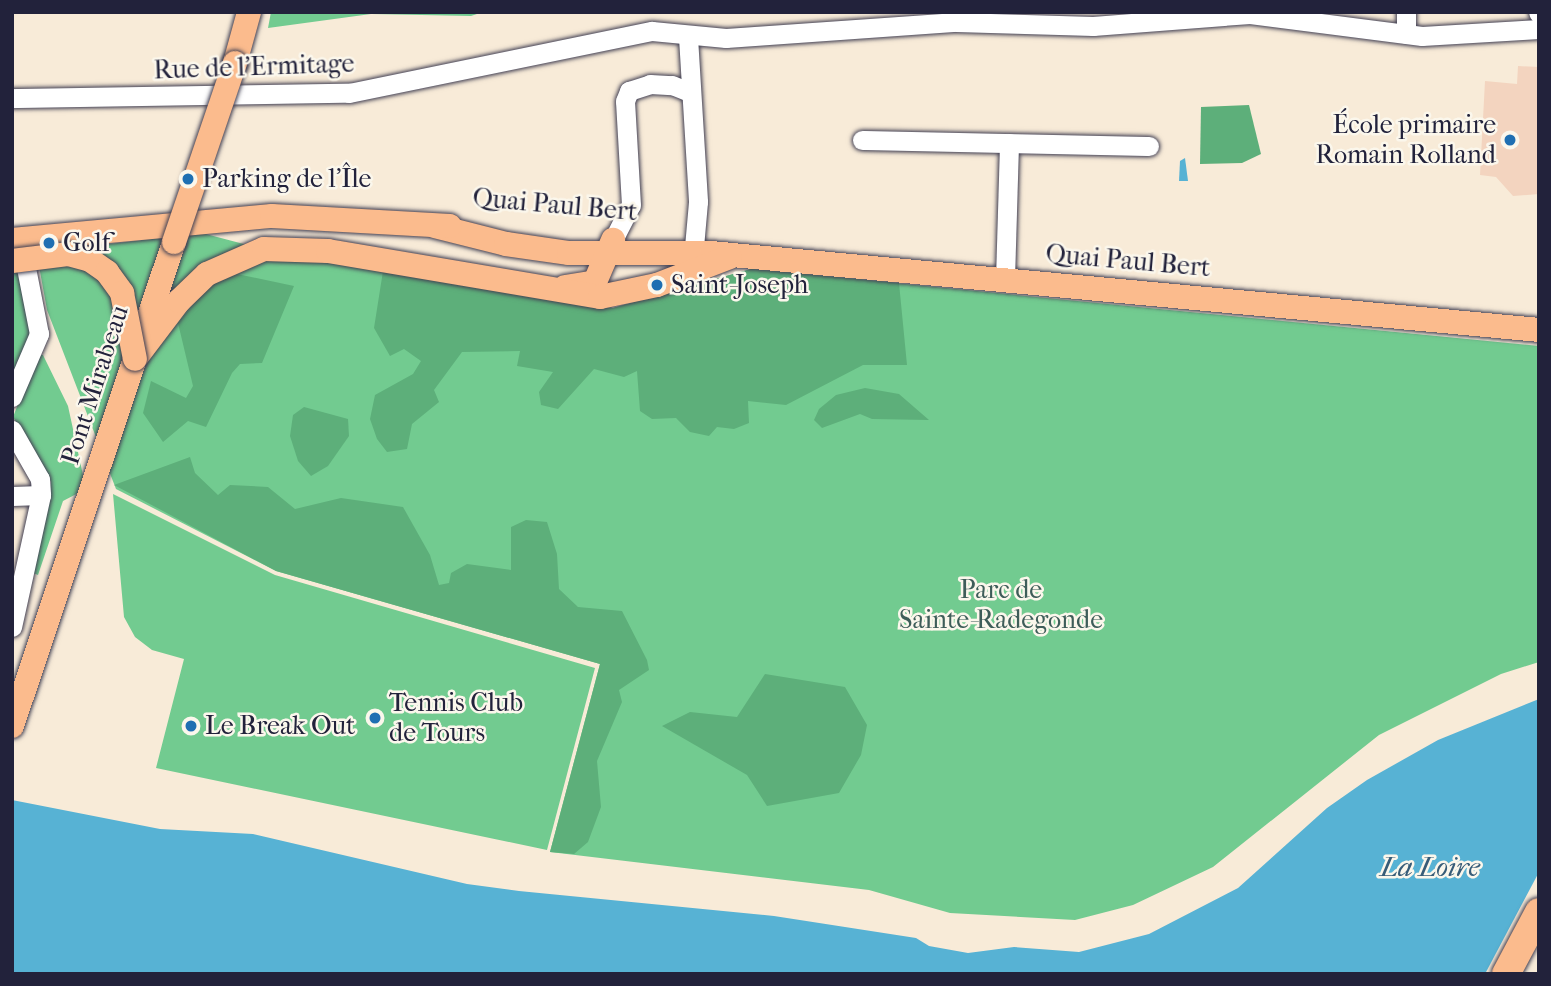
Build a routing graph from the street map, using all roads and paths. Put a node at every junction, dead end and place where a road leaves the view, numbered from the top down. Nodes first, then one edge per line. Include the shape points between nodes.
1 (248, 12) edge
2 (1406, 12) edge
3 (652, 22) edge
4 (1539, 29) edge
5 (1406, 34) junction
6 (688, 37) junction
7 (689, 92) junction
8 (12, 98) edge
9 (862, 140) dead end
10 (1009, 143) junction
11 (1149, 146) dead end
12 (611, 247) junction
13 (16, 248) edge
14 (713, 252) junction
15 (1005, 279) junction
16 (515, 283) junction
17 (1539, 330) edge
18 (135, 359) junction
19 (12, 397) edge
20 (12, 430) edge
21 (41, 495) junction
22 (12, 496) edge
23 (18, 585) edge
24 (12, 627) edge
25 (12, 726) edge
26 (1539, 912) edge
27 (1506, 974) edge

1 - 18 main road, Pont Mirabeau, bridge
2 - 5 street
3 - 6 street, Rue de l'Ermitage
3 - 8 street, Rue de l'Ermitage via 349,93
4 - 5 street, Rue de l'Ermitage via 1518,34
5 - 6 street, Rue de l'Ermitage via 1250,14 1093,26 956,22
6 - 7 street
7 - 12 street via 650,84 629,91 625,102 631,205
7 - 14 street via 698,202
9 - 10 street
10 - 11 street
10 - 15 street
12 - 13 main road, Quai Paul Bert via 506,244 435,226 272,216 85,235
12 - 14 main road, Quai Paul Bert
12 - 16 main road via 601,274 586,286
13 - 18 main road, bridge via 68,254 90,260 107,272 122,292
13 - 19 street via 39,334
14 - 15 main road, Quai Paul Bert
14 - 16 main road via 685,276 618,296 584,296
15 - 17 main road, Quai Paul Bert
16 - 18 main road via 328,251 254,253 207,274 179,301
18 - 25 main road, Pont Mirabeau
20 - 21 street via 40,479
21 - 22 street
21 - 23 street
23 - 24 street
26 - 27 highway

